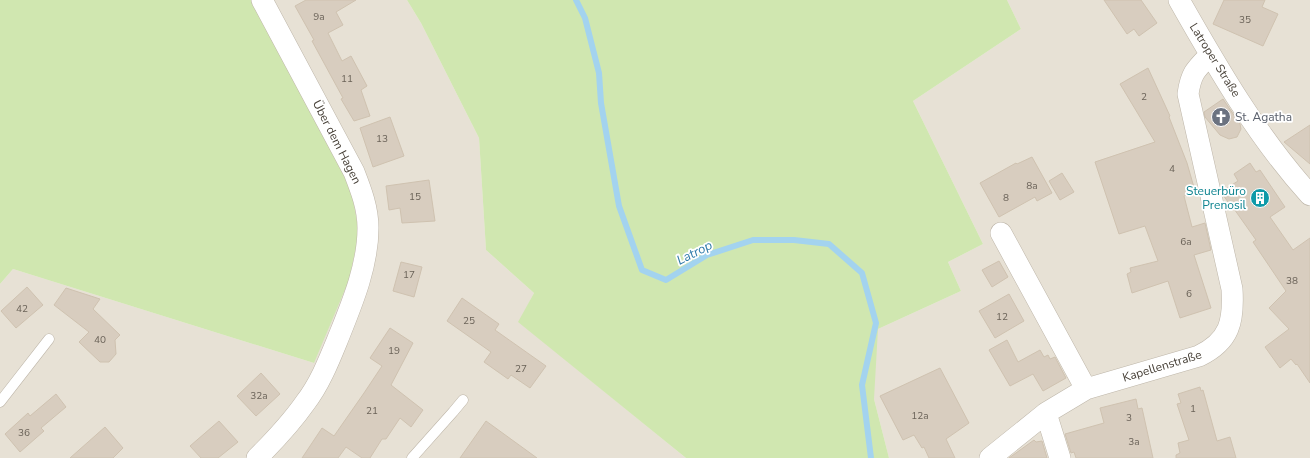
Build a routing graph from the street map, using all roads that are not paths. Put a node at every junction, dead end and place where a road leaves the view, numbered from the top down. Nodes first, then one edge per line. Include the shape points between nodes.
1 (262, 0) edge
2 (1179, 0) edge
3 (1210, 55) junction
4 (1310, 195) edge
5 (1001, 233) dead end
6 (49, 339) dead end
7 (1086, 389) junction
8 (463, 400) dead end
9 (0, 402) edge
10 (1046, 413) junction
11 (257, 458) edge
12 (412, 458) edge
13 (990, 458) edge
14 (1060, 458) edge

1 - 11 street, Über dem Hagen via 354,172 367,212 368,240 349,311 326,367 305,403
2 - 3 street, Latroper Straße
3 - 4 street, Latroper Straße via 1269,146
3 - 7 street, Kapellenstraße via 1196,69 1188,94 1232,289 1233,310 1230,324 1223,339 1199,356
5 - 7 street
6 - 9 lane
7 - 10 street, Kapellenstraße
8 - 12 lane
10 - 13 street, Kapellenstraße
10 - 14 street

